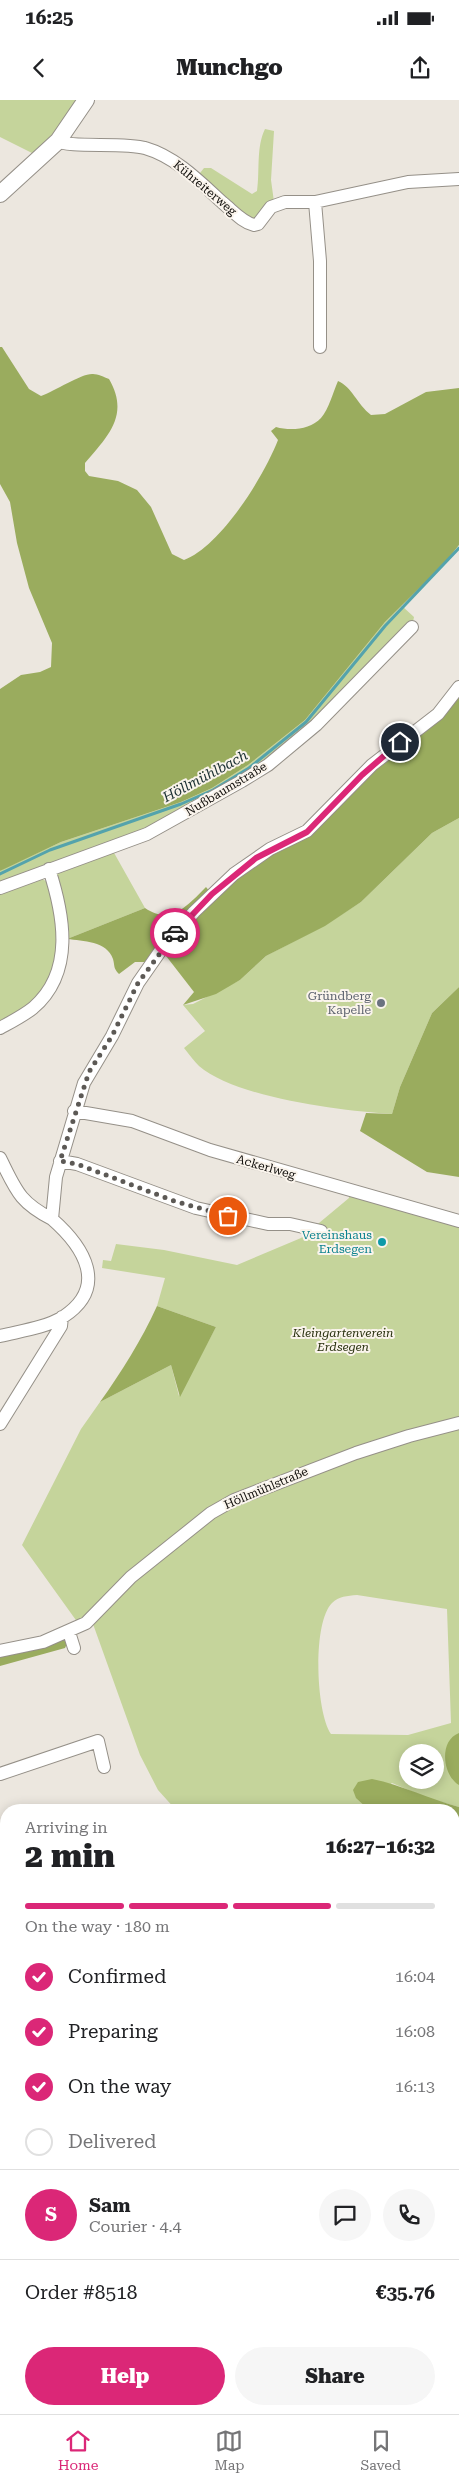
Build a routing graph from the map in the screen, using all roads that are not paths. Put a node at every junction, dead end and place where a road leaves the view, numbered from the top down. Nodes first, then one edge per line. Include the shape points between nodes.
1 (86, 100) edge
2 (58, 141) junction
3 (459, 179) edge
4 (0, 194) edge
5 (315, 202) junction
6 (320, 347) dead end
7 (412, 627) dead end
8 (459, 687) edge
9 (49, 869) junction
10 (0, 888) edge
11 (0, 1028) edge
12 (74, 1111) junction
13 (0, 1158) edge
14 (60, 1161) junction
15 (52, 1219) junction
16 (459, 1222) edge
17 (320, 1231) dead end
18 (62, 1317) junction
19 (0, 1336) edge
20 (459, 1423) edge
21 (0, 1424) edge
22 (69, 1632) junction
23 (74, 1648) dead end
24 (0, 1651) edge
25 (104, 1768) dead end
26 (0, 1774) edge

1 - 2 street
2 - 4 street
2 - 5 street, Kühreiterweg via 70,145 131,144 155,151 190,174 242,219 254,225 277,204
3 - 5 street, Kühreiterweg via 408,182
5 - 6 street via 320,261
7 - 9 street, Nußbaumstraße via 316,725 261,769 147,834
8 - 12 street via 438,714 372,765 307,832 256,858 194,912 160,950 138,983 112,1036 89,1072
9 - 10 street, Nußbaumstraße
9 - 11 street via 60,907 61,961 51,985 36,1005
12 - 14 street
12 - 16 street, Ackerlweg via 132,1121 251,1162
13 - 15 street via 24,1202
14 - 15 street via 54,1183
14 - 17 street via 77,1164 196,1208 268,1224 290,1224
15 - 18 street via 81,1253 88,1269 88,1284 83,1296
18 - 19 street
18 - 21 street via 61,1326
20 - 22 street, Höllmühlstraße via 356,1453 228,1503 131,1577 90,1620
22 - 23 street
22 - 24 street, Höllmühlstraße via 36,1644
25 - 26 street via 98,1741

